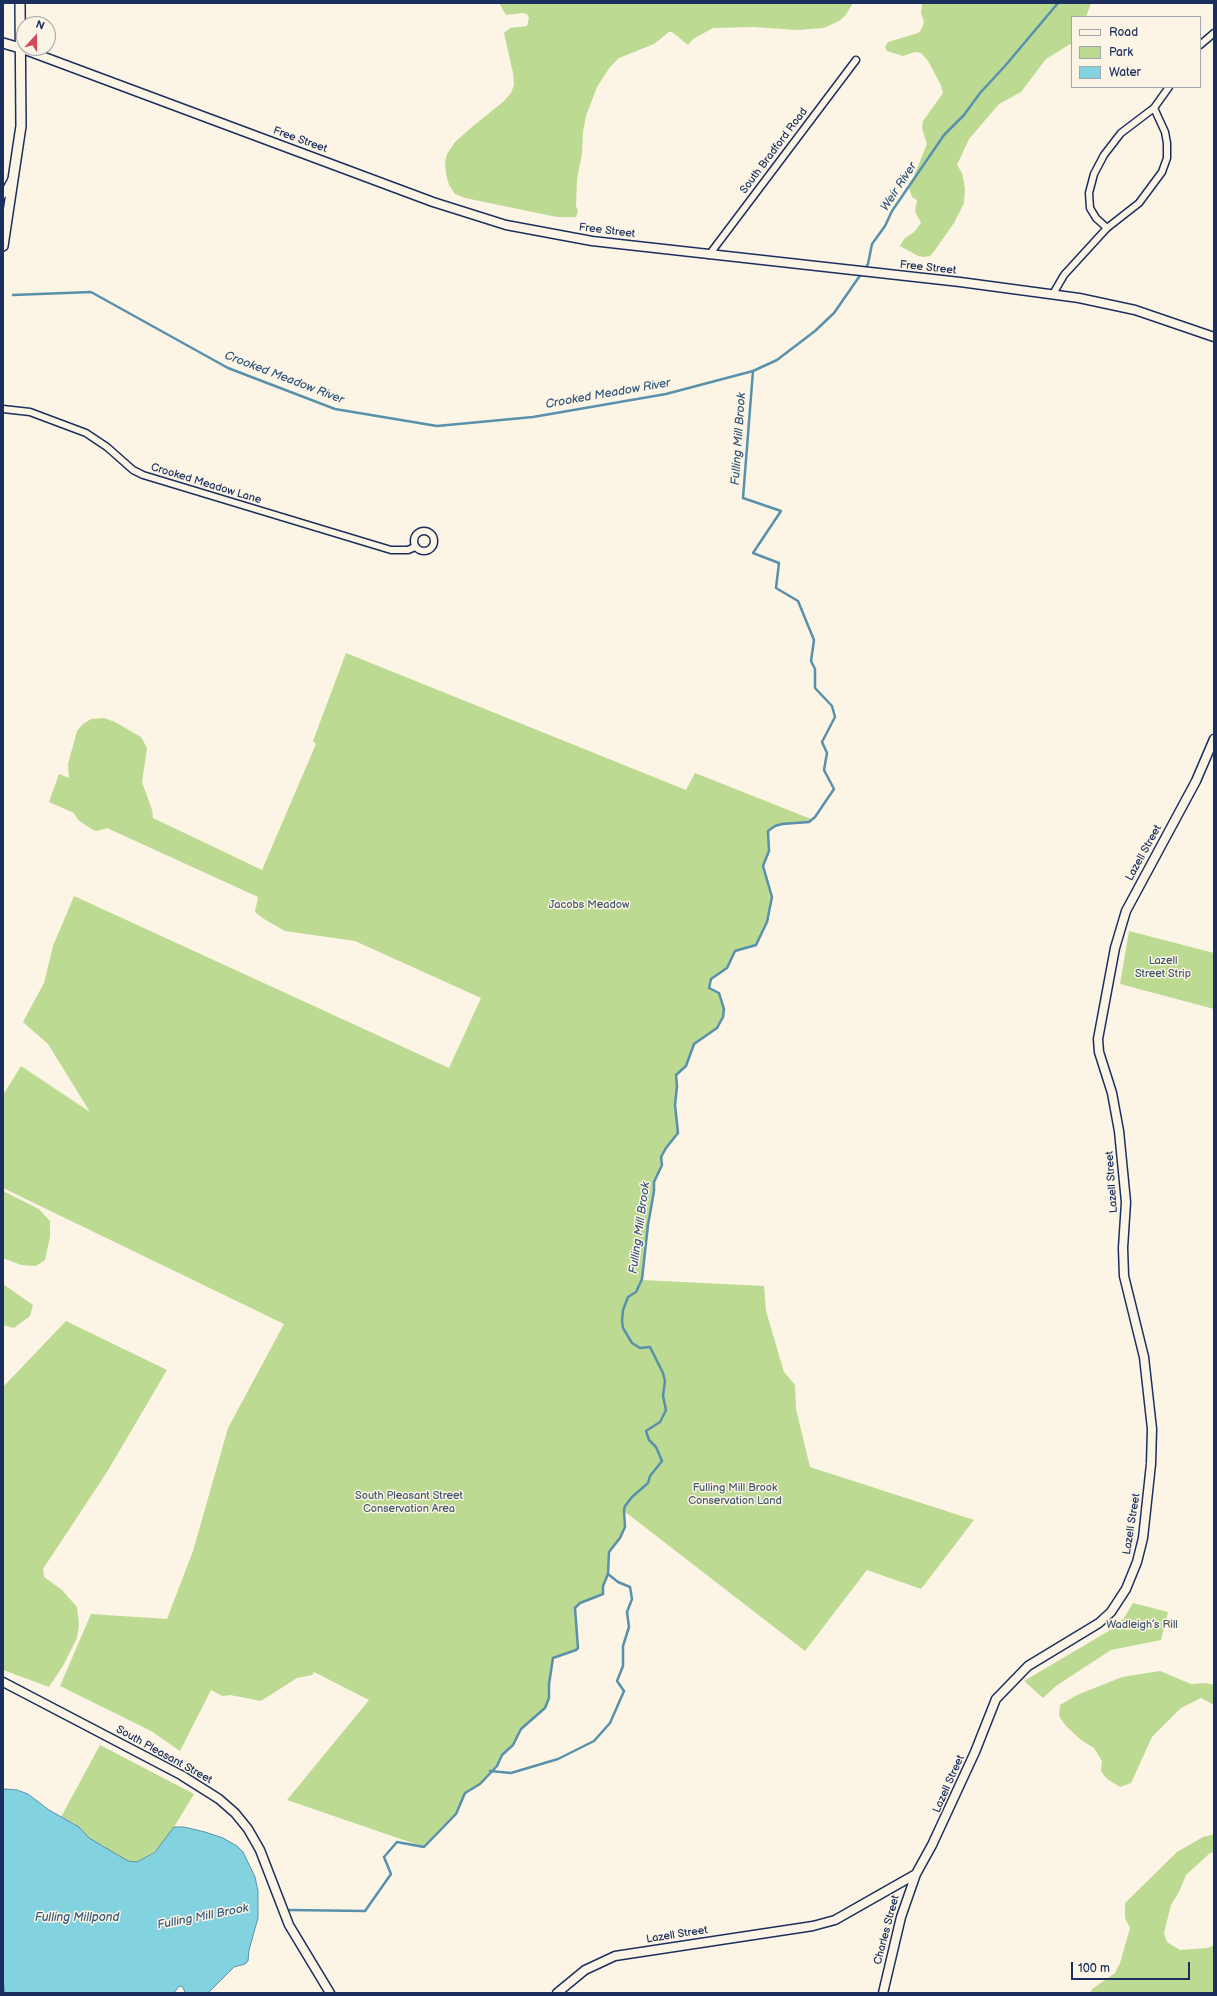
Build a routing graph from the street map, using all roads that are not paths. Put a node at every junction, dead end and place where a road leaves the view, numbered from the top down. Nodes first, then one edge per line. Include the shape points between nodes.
1 (20, 3) edge
2 (20, 16) edge
3 (1214, 33) edge
4 (3, 43) edge
5 (1201, 44) edge
6 (16, 47) edge
7 (20, 56) edge
8 (42, 56) edge
9 (856, 60) dead end
10 (1168, 88) edge
11 (1154, 108) junction
12 (15, 173) junction
13 (3, 194) edge
14 (5, 215) edge
15 (1107, 228) junction
16 (3, 246) edge
17 (709, 255) junction
18 (1052, 294) junction
19 (1214, 337) edge
20 (3, 409) edge
21 (415, 546) dead end
22 (1214, 739) edge
23 (3, 1682) edge
24 (916, 1874) junction
25 (330, 1993) edge
26 (557, 1993) edge
27 (883, 1993) edge

1 - 2 main road
3 - 5 street
4 - 6 main road
7 - 12 main road via 21,126
8 - 17 street, Free Street via 483,219 560,236
9 - 17 street, South Bradford Road
10 - 11 street
11 - 15 street via 1168,143 1167,158 1162,172 1139,203
11 - 15 street via 1121,133 1104,155 1094,174 1089,193 1090,208
12 - 13 street
12 - 14 main road
14 - 16 main road
15 - 18 street via 1064,275
17 - 18 street, Free Street
18 - 19 street, Free Street via 1118,306
20 - 21 street, Crooked Meadow Lane via 30,412 86,433 107,447 132,470 143,475 390,550 408,550
22 - 24 street, Lazell Street via 1196,781 1126,911 1114,948 1098,1039 1119,1131 1126,1202 1124,1276 1144,1356 1151,1402 1151,1464 1143,1538 1137,1562 1126,1589 1111,1612 1098,1623 1028,1666 996,1699 936,1838
23 - 25 street, South Pleasant Street via 161,1764 204,1789 235,1813 260,1850 289,1925
24 - 26 street, Lazell Street via 835,1920 813,1926 615,1956 586,1970
24 - 27 street, Charles Street via 901,1917

